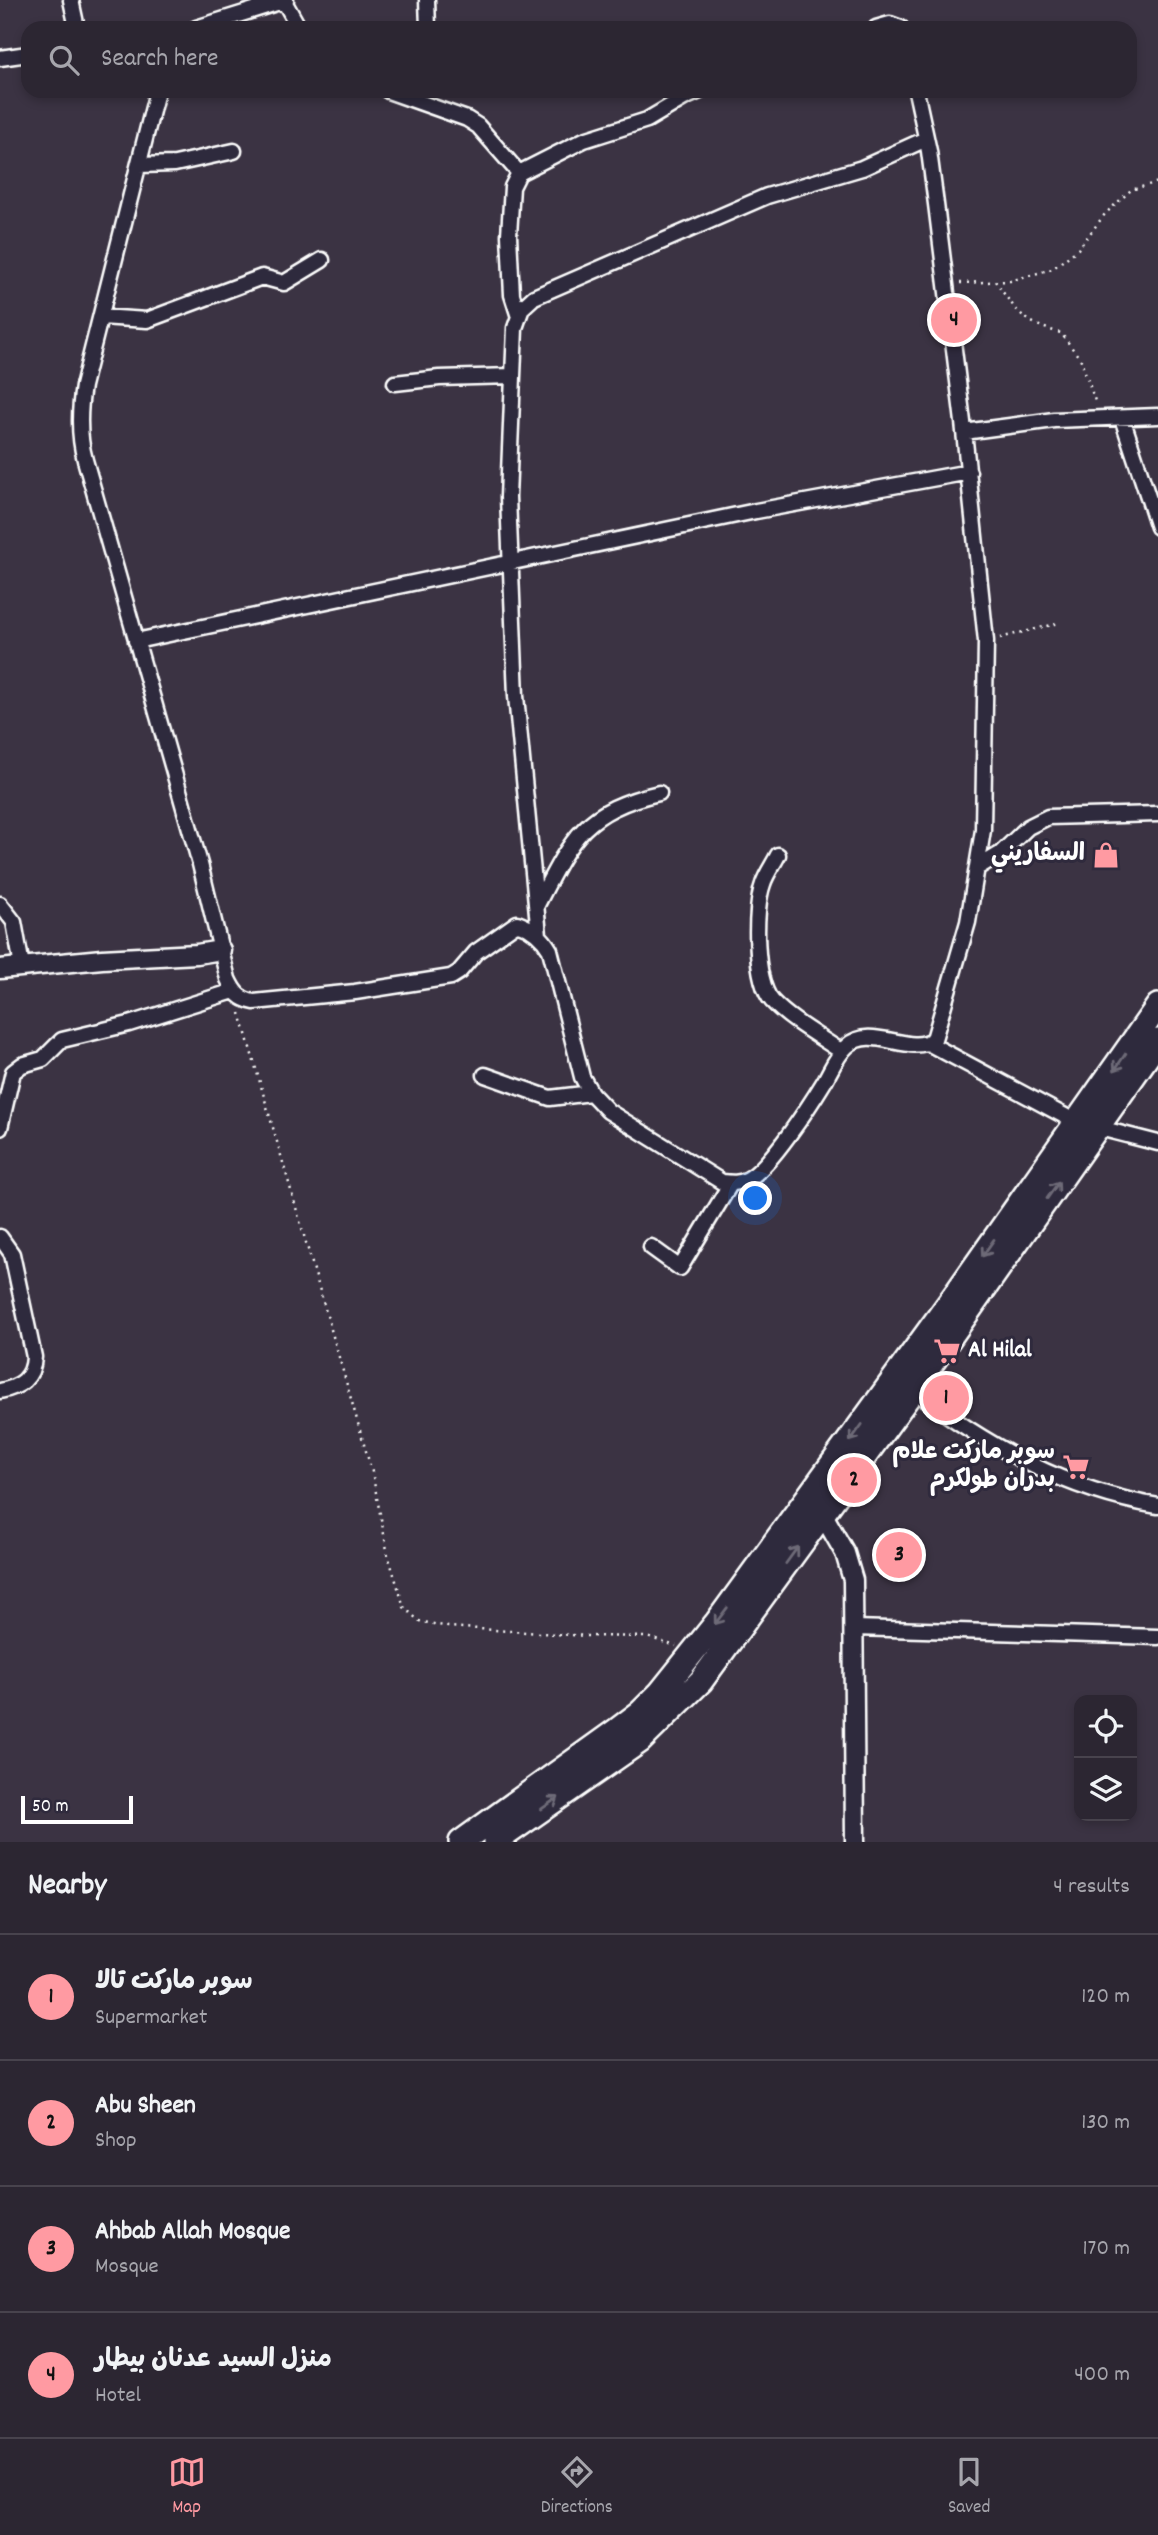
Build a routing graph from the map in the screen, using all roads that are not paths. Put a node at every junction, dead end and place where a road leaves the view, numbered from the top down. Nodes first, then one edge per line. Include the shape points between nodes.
1 (71, 0) edge
2 (427, 0) edge
3 (285, 1) edge
4 (76, 21) edge
5 (219, 21) edge
6 (295, 21) edge
7 (428, 21) edge
8 (21, 55) edge
9 (0, 58) edge
10 (156, 98) edge
11 (430, 98) edge
12 (684, 98) edge
13 (917, 98) edge
14 (926, 139) junction
15 (234, 151) dead end
16 (139, 165) junction
17 (519, 173) junction
18 (322, 260) dead end
19 (518, 314) junction
20 (101, 317) junction
21 (513, 376) junction
22 (395, 383) dead end
23 (1158, 416) edge
24 (1122, 418) junction
25 (964, 432) junction
26 (969, 472) junction
27 (1158, 527) edge
28 (512, 564) junction
29 (136, 642) junction
30 (659, 793) dead end
31 (1158, 814) edge
32 (778, 855) dead end
33 (977, 868) junction
34 (0, 904) edge
35 (536, 906) junction
36 (539, 935) junction
37 (221, 950) junction
38 (22, 966) junction
39 (0, 969) edge
40 (234, 991) junction
41 (1158, 1006) edge
42 (1158, 1041) edge
43 (928, 1043) junction
44 (842, 1052) junction
45 (485, 1075) dead end
46 (590, 1093) junction
47 (1086, 1125) junction
48 (0, 1128) edge
49 (1158, 1143) edge
50 (731, 1183) junction
51 (0, 1237) edge
52 (651, 1247) dead end
53 (913, 1390) junction
54 (0, 1391) edge
55 (1158, 1506) edge
56 (822, 1513) junction
57 (853, 1628) junction
58 (1158, 1637) edge
59 (461, 1842) edge
60 (495, 1842) edge
61 (855, 1842) edge

1 - 4 street
2 - 7 street
3 - 5 street
3 - 6 street
8 - 9 street
10 - 16 street
11 - 17 street via 478,126
12 - 17 street via 648,120 584,140
13 - 14 street
14 - 19 street via 862,168 767,196 670,237 534,297
14 - 25 street
15 - 16 street via 175,164
16 - 20 street
17 - 19 street via 512,187 509,234 512,295
18 - 20 street via 284,283 262,277 147,320
19 - 21 street
20 - 29 street via 83,386 80,436
21 - 22 street
21 - 28 street via 508,497
23 - 24 street
24 - 25 street via 1054,420
24 - 27 street
25 - 26 street
26 - 28 street via 756,511
26 - 33 street via 986,641 983,830
28 - 29 street
28 - 35 street via 516,696
29 - 37 street
30 - 35 street via 600,814 559,862
31 - 33 street via 1048,817 1028,827
32 - 44 street via 762,885 757,922 758,964 769,999
33 - 43 street via 968,922 937,1033
34 - 38 street via 14,922
35 - 36 street
36 - 40 street via 517,923 475,952 459,972 443,979 254,1002
36 - 46 street via 552,957
37 - 38 street
37 - 40 street
38 - 39 street
40 - 48 street via 62,1040 43,1059 13,1072
41 -> 47 main road
42 - 47 main road
43 - 44 street via 863,1038
43 - 47 street
44 - 50 street via 803,1117 759,1170 747,1180
45 - 46 street via 550,1098
46 - 50 street via 620,1118 722,1182
47 - 49 street
53 -> 47 main road
47 -> 59 main road via 690,1656 641,1712
50 - 52 street via 680,1268
51 - 54 street via 12,1254 34,1357 25,1381
53 - 55 street via 971,1432 1025,1462 1094,1490
53 - 56 main road
56 - 57 street via 850,1566
60 -> 56 main road via 640,1741 668,1716 701,1681
57 - 58 street
57 - 61 street

